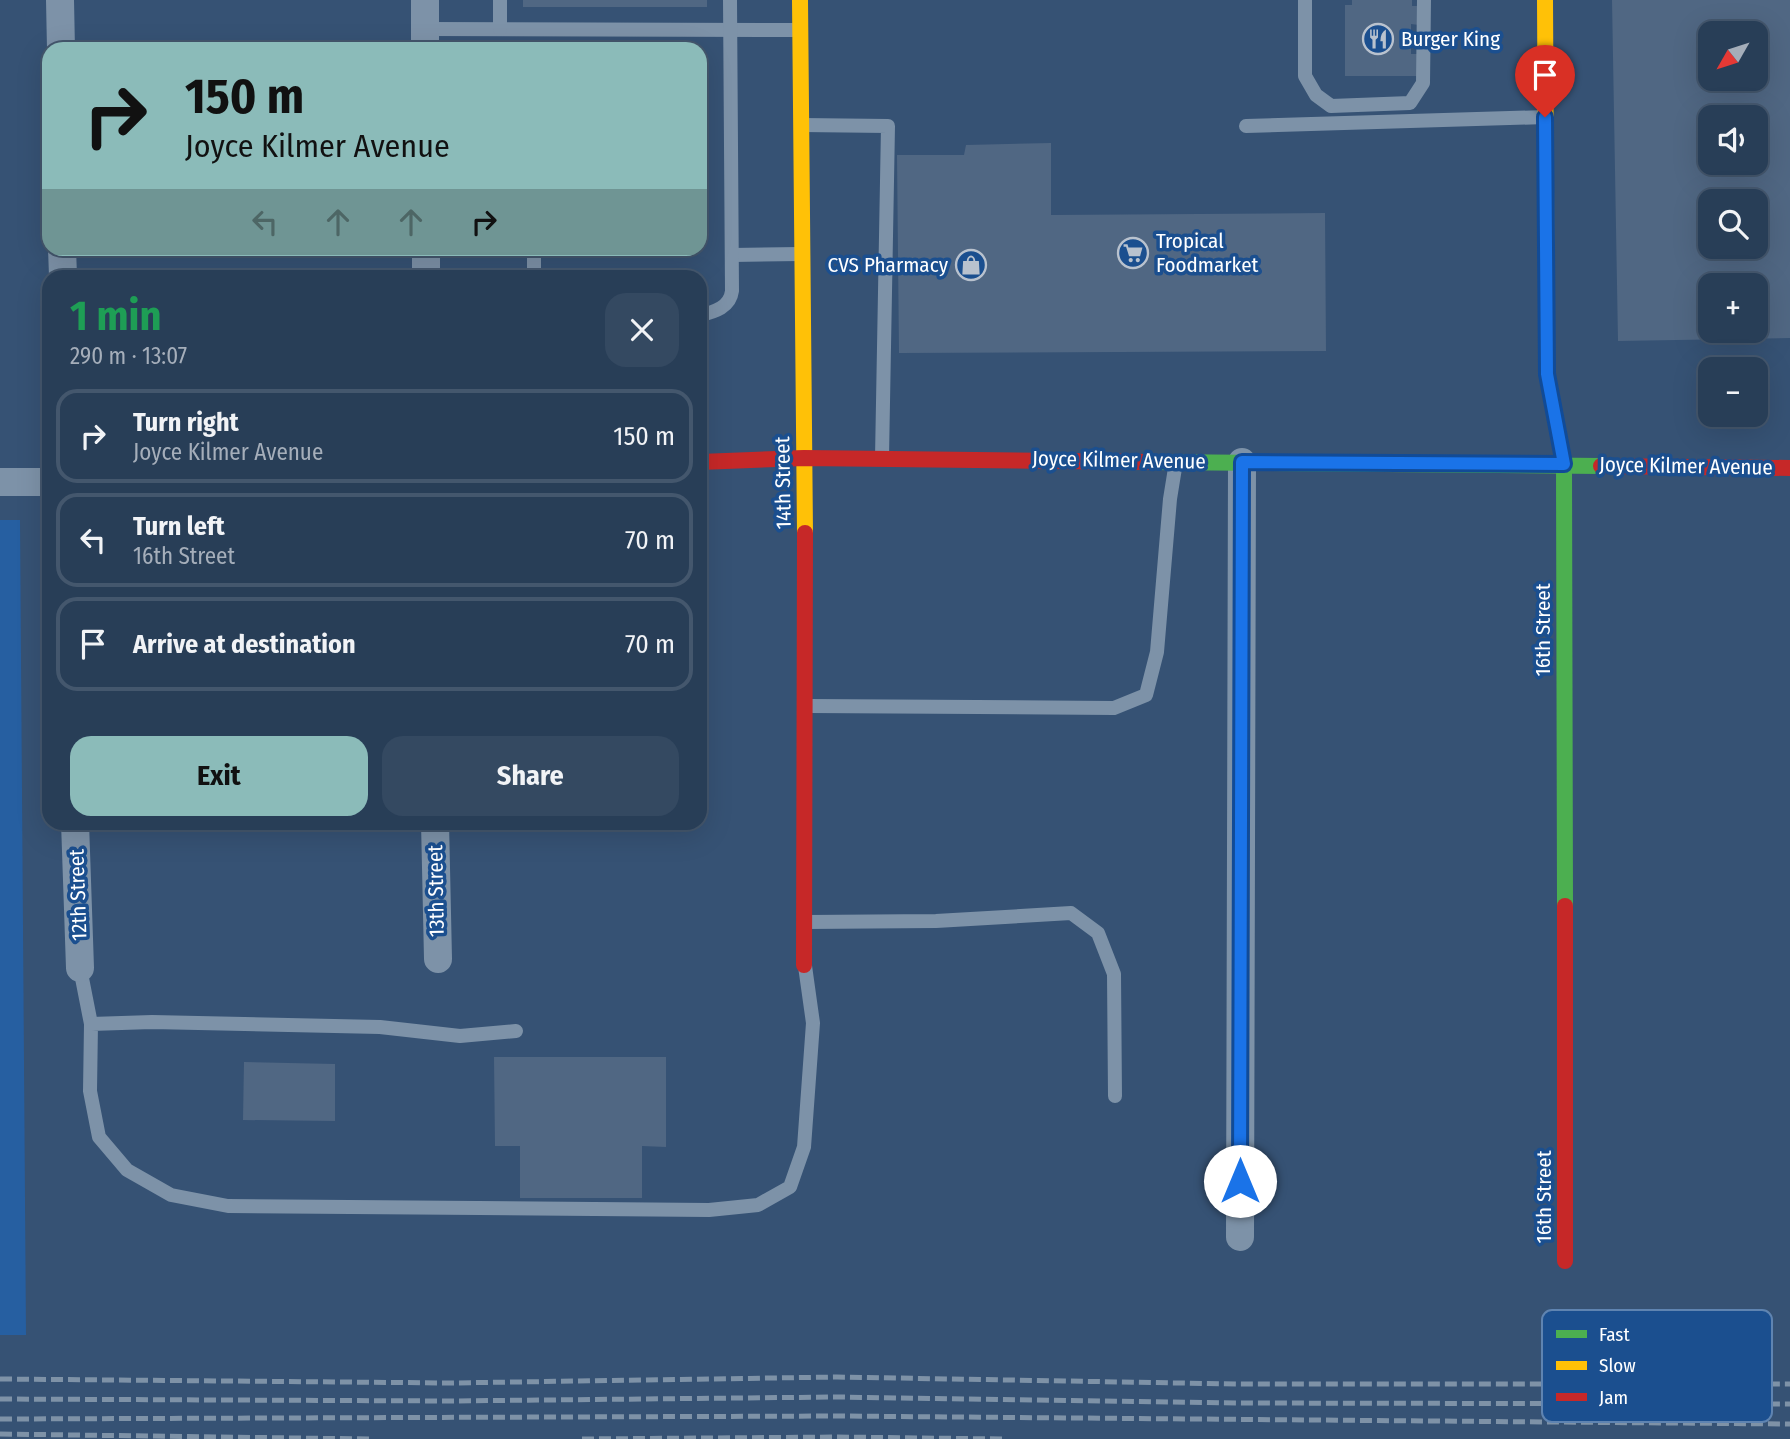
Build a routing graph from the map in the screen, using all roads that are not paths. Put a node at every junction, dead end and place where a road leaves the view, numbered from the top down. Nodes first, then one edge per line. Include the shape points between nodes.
1 (60, 0) edge
2 (425, 0) edge
3 (500, 0) edge
4 (730, 0) edge
5 (800, 0) edge
6 (1305, 0) edge
7 (1424, 0) edge
8 (1545, 0) edge
9 (500, 29) junction
10 (730, 30) junction
11 (800, 30) junction
12 (425, 39) edge
13 (61, 42) edge
14 (1545, 117) junction
15 (801, 125) junction
16 (1246, 126) dead end
17 (802, 254) junction
18 (732, 255) junction
19 (707, 313) edge
20 (804, 458) junction
21 (882, 458) junction
22 (1176, 461) junction
23 (707, 462) edge
24 (1242, 462) junction
25 (1564, 464) junction
26 (1790, 468) edge
27 (0, 482) edge
28 (42, 482) edge
29 (806, 706) junction
30 (75, 830) edge
31 (435, 830) edge
32 (806, 922) junction
33 (438, 958) dead end
34 (804, 965) joint
35 (80, 968) joint
36 (90, 1024) junction
37 (516, 1031) dead end
38 (1115, 1096) dead end
39 (1240, 1237) dead end
40 (1565, 1261) dead end

1 - 13 street
2 - 12 street
3 - 9 lane
4 - 10 lane
5 - 11 street, 14th Street
6 - 7 lane via 1305,75 1316,95 1331,106 1410,103 1423,83
8 - 14 street, 16th Street
9 - 10 lane
9 - 12 lane
10 - 11 lane
10 - 18 lane
11 - 15 street, 14th Street
14 - 16 lane
14 - 25 street, 16th Street via 1547,374
15 - 17 street, 14th Street
15 - 21 lane via 888,126
17 - 18 lane
17 - 20 street, 14th Street
18 - 19 lane via 731,297 721,309
20 - 21 street, Joyce Kilmer Avenue
20 - 23 street, Joyce Kilmer Avenue
20 - 29 street, 14th Street
21 - 22 street, Joyce Kilmer Avenue
22 - 24 street, Joyce Kilmer Avenue
22 - 29 lane via 1157,652 1146,695 1114,708
24 - 25 street, Joyce Kilmer Avenue
24 - 39 street
25 - 26 street, Joyce Kilmer Avenue
25 - 40 street, 16th Street
27 - 28 street
29 - 32 street, 14th Street
30 - 35 street, 12th Street
31 - 33 street, 13th Street
32 - 34 street, 14th Street
32 - 38 lane via 1071,913 1098,933 1114,974
34 - 36 lane via 813,1023 804,1147 790,1187 758,1205 709,1210 228,1206 171,1195 127,1170 99,1137 90,1091
35 - 36 lane
36 - 37 lane via 380,1027 460,1036

